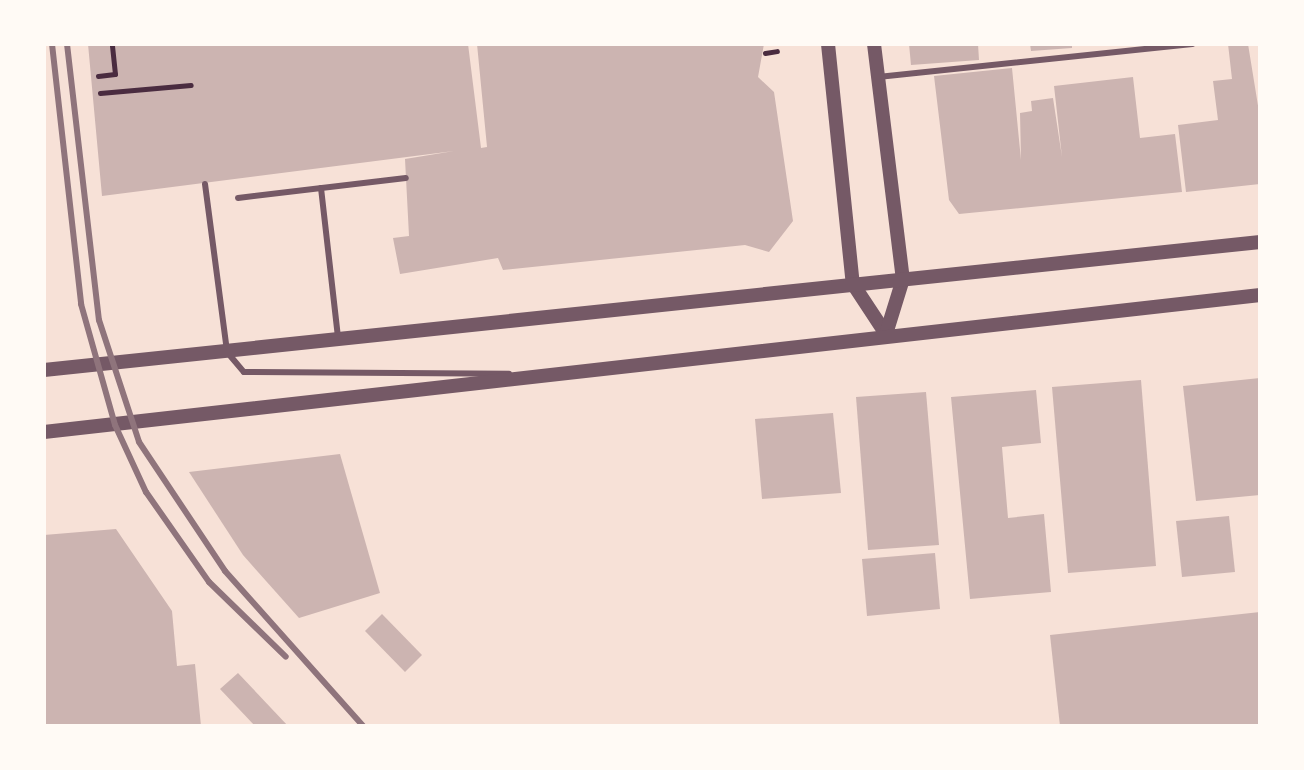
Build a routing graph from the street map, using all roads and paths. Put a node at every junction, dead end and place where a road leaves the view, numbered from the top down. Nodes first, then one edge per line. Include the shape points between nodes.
1 (112, 44) edge
2 (828, 44) edge
3 (874, 44) edge
4 (1192, 44) edge
5 (777, 51) dead end
6 (765, 53) dead end
7 (98, 76) dead end
8 (878, 77) junction
9 (191, 85) dead end
10 (100, 93) dead end
11 (406, 178) dead end
12 (205, 184) dead end
13 (321, 188) junction
14 (238, 198) dead end
15 (1260, 242) edge
16 (903, 279) junction
17 (853, 284) junction
18 (1260, 295) edge
19 (886, 334) junction
20 (338, 341) junction
21 (227, 352) junction
22 (44, 370) edge
23 (552, 379) junction
24 (44, 432) edge

1 - 7 path via 115,74
2 - 17 street
3 - 8 street
4 - 8 lane
5 - 6 path
8 - 16 street
9 - 10 path
11 - 13 lane
12 - 21 lane
13 - 14 lane
13 - 20 lane
15 - 16 street
16 - 17 street
16 - 19 street
17 - 19 street
17 - 20 street
18 - 19 street
19 - 23 street
20 - 21 street
21 - 22 street
21 - 23 lane via 238,368 264,377 450,368
23 - 24 street

